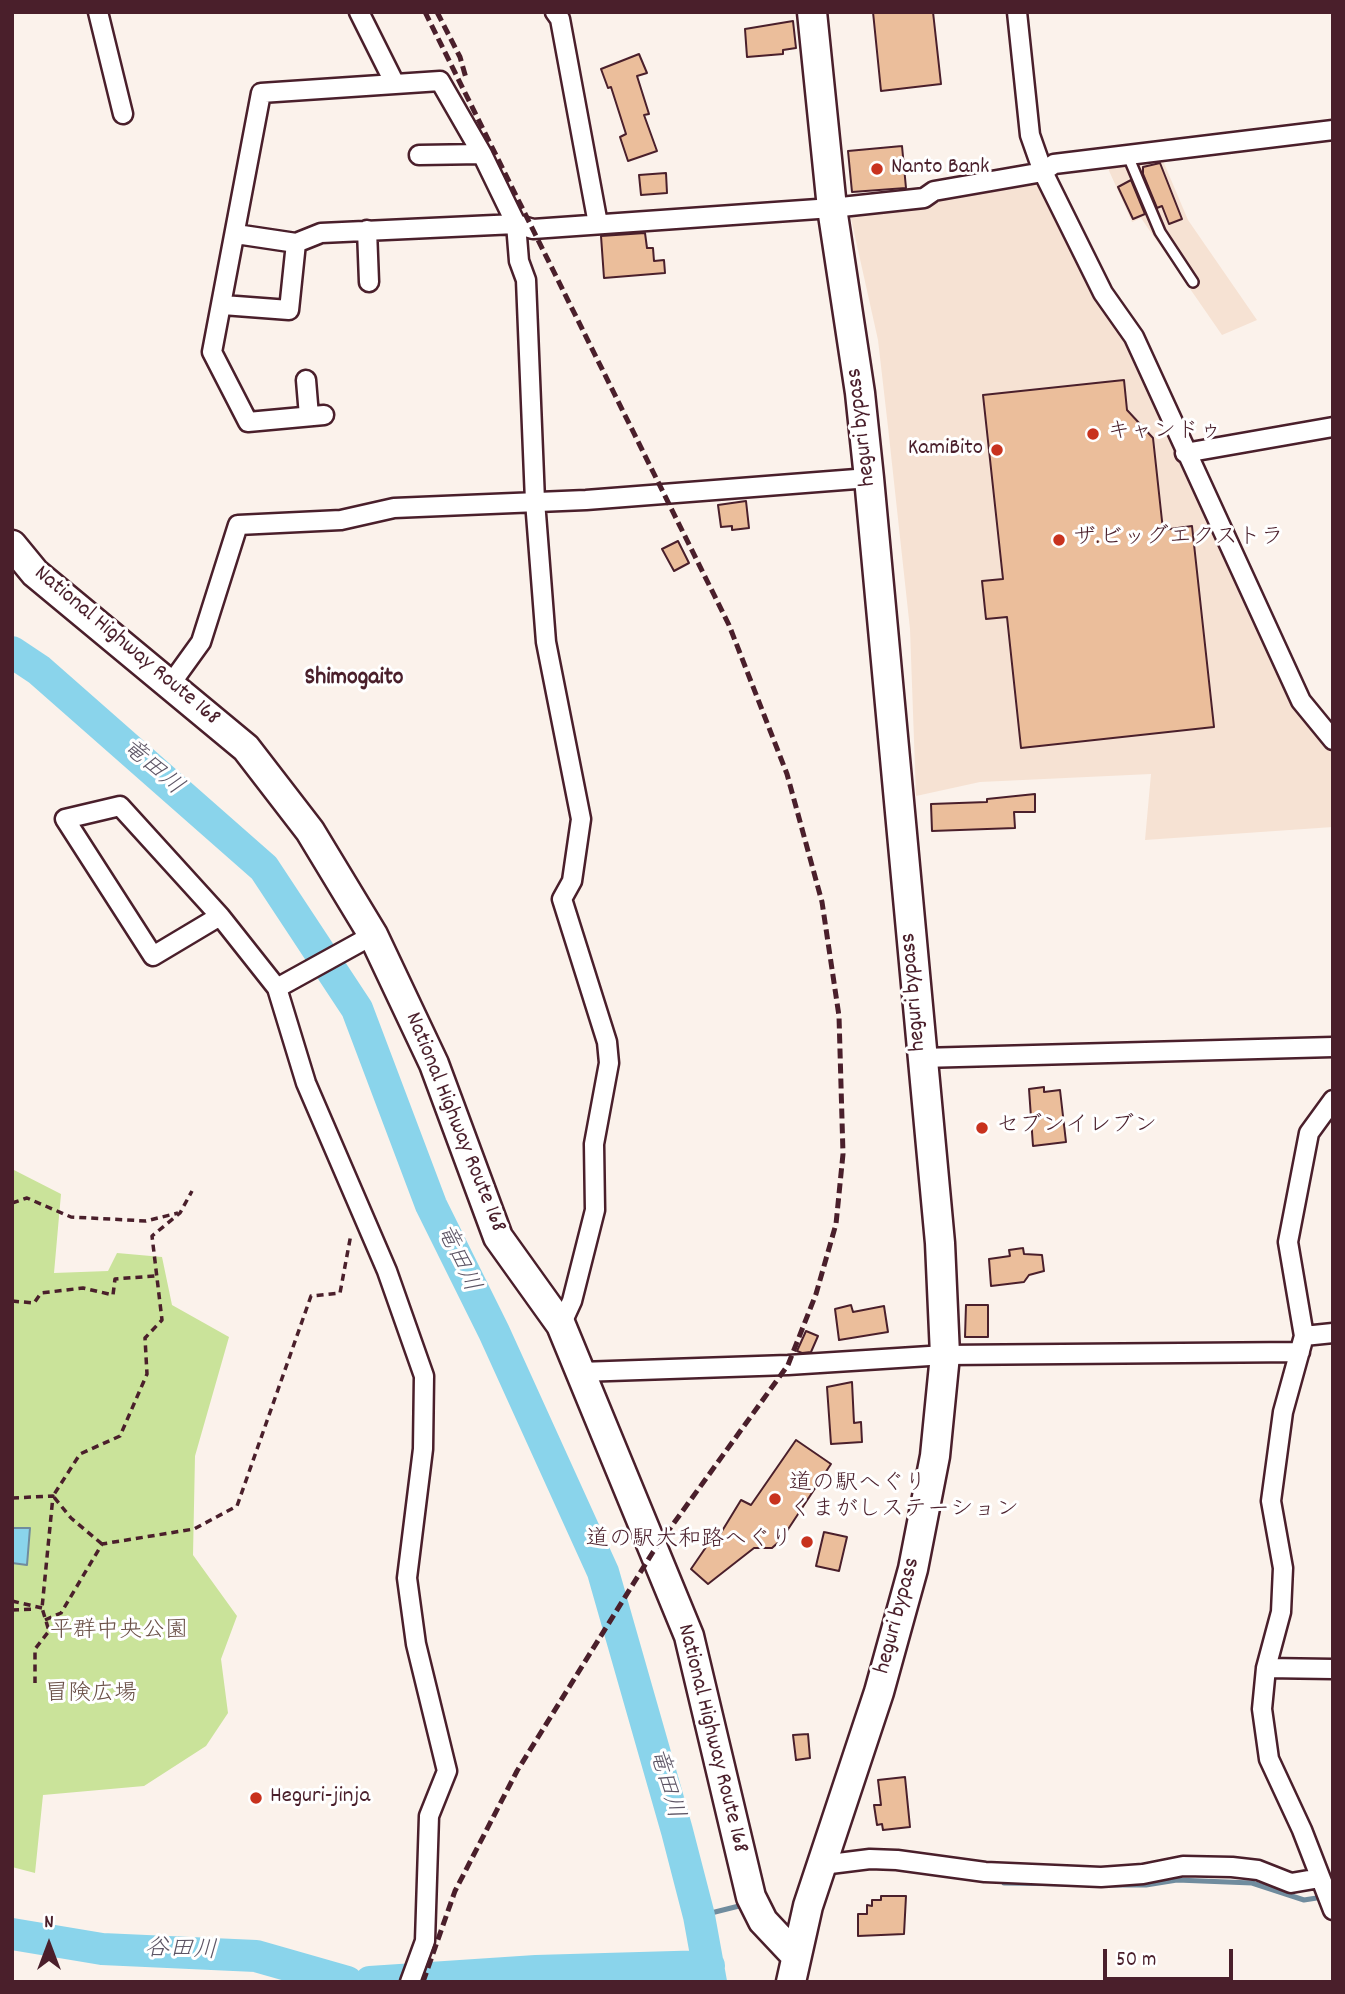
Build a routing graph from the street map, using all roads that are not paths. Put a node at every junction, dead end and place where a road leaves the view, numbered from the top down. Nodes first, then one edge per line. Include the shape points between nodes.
1 (98, 12) edge
2 (359, 12) edge
3 (555, 12) edge
4 (812, 12) edge
5 (1017, 12) edge
6 (394, 82) junction
7 (123, 114) dead end
8 (1333, 130) edge
9 (482, 154) junction
10 (419, 155) dead end
11 (1128, 156) junction
12 (1043, 173) junction
13 (832, 208) junction
14 (598, 224) junction
15 (516, 225) junction
16 (367, 230) junction
17 (236, 234) junction
18 (296, 243) junction
19 (369, 282) dead end
20 (1193, 282) dead end
21 (223, 305) junction
22 (306, 380) dead end
23 (1333, 427) edge
24 (1185, 453) junction
25 (869, 478) junction
26 (535, 501) junction
27 (12, 545) edge
28 (170, 685) junction
29 (1333, 740) edge
30 (219, 916) junction
31 (373, 935) junction
32 (277, 988) junction
33 (1333, 1047) edge
34 (921, 1058) junction
35 (1333, 1100) edge
36 (561, 1325) junction
37 (1333, 1333) edge
38 (1302, 1344) junction
39 (945, 1355) junction
40 (580, 1372) junction
41 (1266, 1668) junction
42 (1333, 1670) edge
43 (822, 1865) junction
44 (1321, 1881) junction
45 (1331, 1907) edge
46 (793, 1968) edge
47 (412, 1977) edge

1 - 7 street
2 - 6 street
3 - 14 street via 560,19
4 - 13 highway, heguri bypass
5 - 12 street via 1030,135
6 - 9 street via 440,81
6 - 17 street via 261,93
8 - 11 street
9 - 10 street
9 - 15 street
11 - 12 street via 1054,164
11 - 20 lane via 1160,232
12 - 13 street via 934,191 924,198
12 - 24 street via 1103,293 1134,337
13 - 14 street
13 - 25 highway, heguri bypass
14 - 15 street via 533,229
15 - 16 street
15 - 26 street via 526,280
16 - 18 street via 321,233
16 - 19 street
17 - 18 street
17 - 21 street
18 - 21 street via 289,310
21 - 22 street via 212,352 248,422 317,416
23 - 24 street
24 - 29 street via 1301,701
25 - 26 street
25 - 34 highway, heguri bypass
26 - 28 street via 394,508 341,520 238,525 201,642
26 - 36 street via 546,642 581,818 572,881 562,899 607,1042 609,1063 594,1144 595,1210 572,1301
27 - 28 highway, National Highway Route 168 via 34,573
28 - 31 highway, National Highway Route 168 via 246,748 310,831
30 - 30 street via 121,806 65,819 153,956
30 - 32 street
31 - 32 street
31 - 36 highway, National Highway Route 168 via 434,1064 498,1237
32 - 47 street via 306,1083 387,1271 424,1376 423,1449 407,1578 416,1644 447,1771 429,1816 425,1941
33 - 34 street
34 - 39 highway, heguri bypass via 940,1242
35 - 38 street via 1309,1133 1288,1242
36 - 40 highway, National Highway Route 168
37 - 38 street
38 - 39 street
38 - 41 street via 1283,1412 1271,1501 1283,1568 1281,1612
39 - 40 street
39 - 43 highway, heguri bypass via 935,1456 913,1569 879,1692
40 - 46 highway, National Highway Route 168 via 689,1636 751,1897
41 - 42 street
41 - 44 street via 1262,1709 1269,1759
43 - 44 street via 897,1860 985,1872 1101,1877 1183,1866 1232,1867 1291,1883
43 - 46 highway, heguri bypass
44 - 45 street

